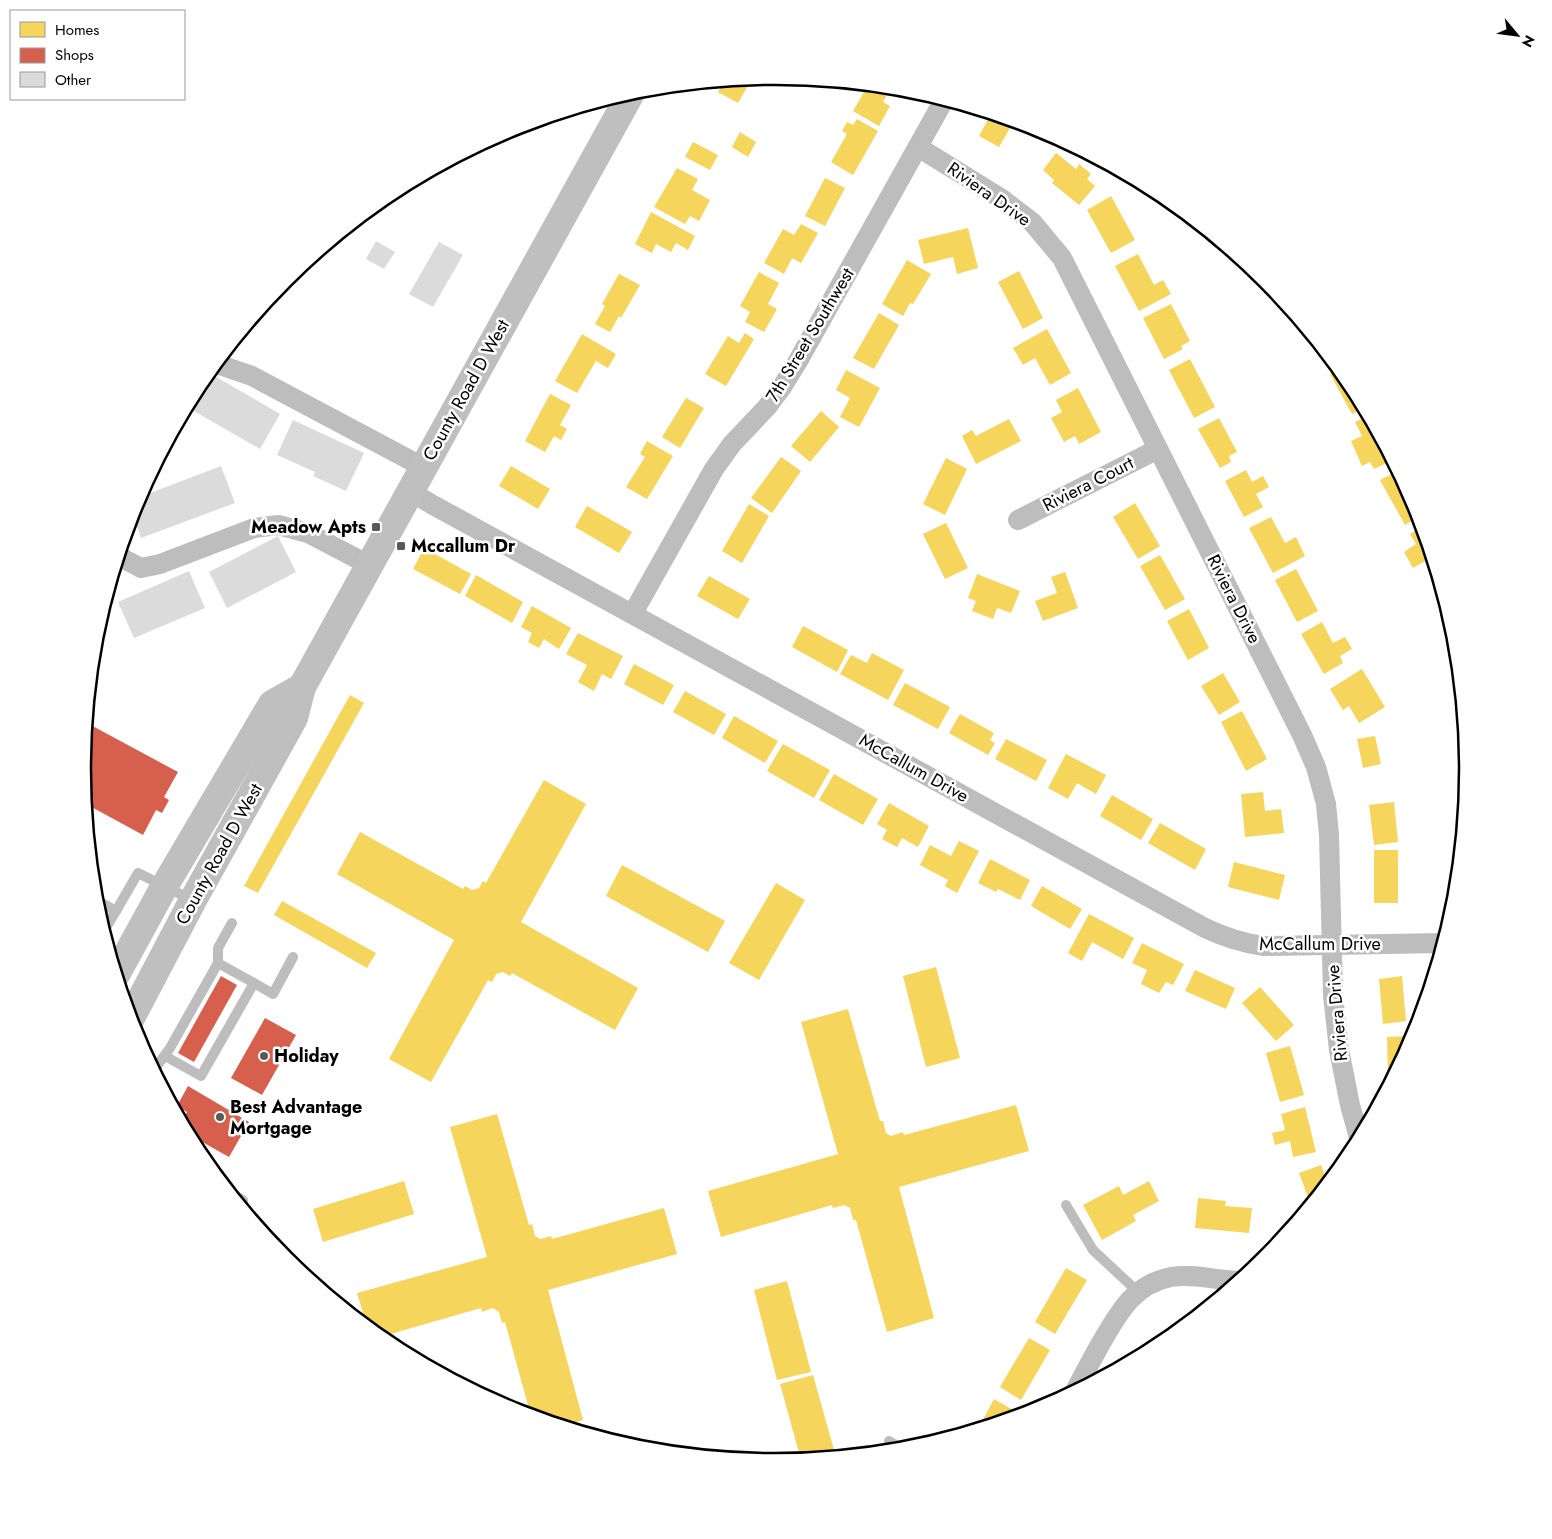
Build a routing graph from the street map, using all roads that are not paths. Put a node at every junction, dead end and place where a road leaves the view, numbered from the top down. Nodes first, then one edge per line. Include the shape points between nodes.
1 (626, 102) edge
2 (941, 105) edge
3 (918, 147) junction
4 (223, 366) edge
5 (1158, 449) junction
6 (424, 468) junction
7 (411, 492) junction
8 (1018, 520) dead end
9 (125, 559) edge
10 (369, 565) junction
11 (633, 614) junction
12 (302, 688) junction
13 (164, 887) junction
14 (193, 900) junction
15 (106, 905) edge
16 (116, 911) junction
17 (109, 920) edge
18 (232, 923) dead end
19 (1438, 943) edge
20 (1332, 945) junction
21 (293, 957) dead end
22 (218, 964) junction
23 (121, 967) edge
24 (254, 983) junction
25 (135, 1008) edge
26 (165, 1056) junction
27 (158, 1063) edge
28 (1357, 1131) edge
29 (1066, 1205) dead end
30 (1231, 1280) edge
31 (1138, 1292) junction
32 (1080, 1383) edge
33 (889, 1441) dead end
34 (894, 1444) edge

1 - 6 main road, County Road D West
2 - 3 street, 7th Street Southwest
3 - 5 street, Riviera Drive via 1002,199 1032,222 1062,258
3 - 11 street, 7th Street Southwest via 798,361 767,407 732,444 714,469
4 - 6 street via 252,376
5 - 8 street, Riviera Court
5 - 20 street, Riviera Drive via 1316,767 1326,804
6 - 7 main road, County Road D West
7 - 10 main road, County Road D West
7 - 11 street, McCallum Drive
9 - 10 street via 141,568 160,564 254,528 278,525 308,533
10 - 12 main road, County Road D West
11 - 20 street, McCallum Drive via 1205,928 1228,938 1264,946
12 - 13 main road, County Road D West via 272,704
12 - 14 main road, County Road D West via 294,718
13 - 14 lane
13 - 16 lane via 138,873
13 - 23 main road, County Road D West
14 - 25 main road, County Road D West
15 - 16 lane
16 - 17 lane
18 - 22 lane via 218,948
19 - 20 street, McCallum Drive
20 - 28 street, Riviera Drive via 1339,1050
21 - 24 lane via 273,994
22 - 24 lane
22 - 26 lane
24 - 26 lane via 201,1076
26 - 27 lane
29 - 31 lane via 1094,1250
30 - 31 street via 1172,1277 1154,1282
31 - 32 street via 1124,1304
33 - 34 lane

